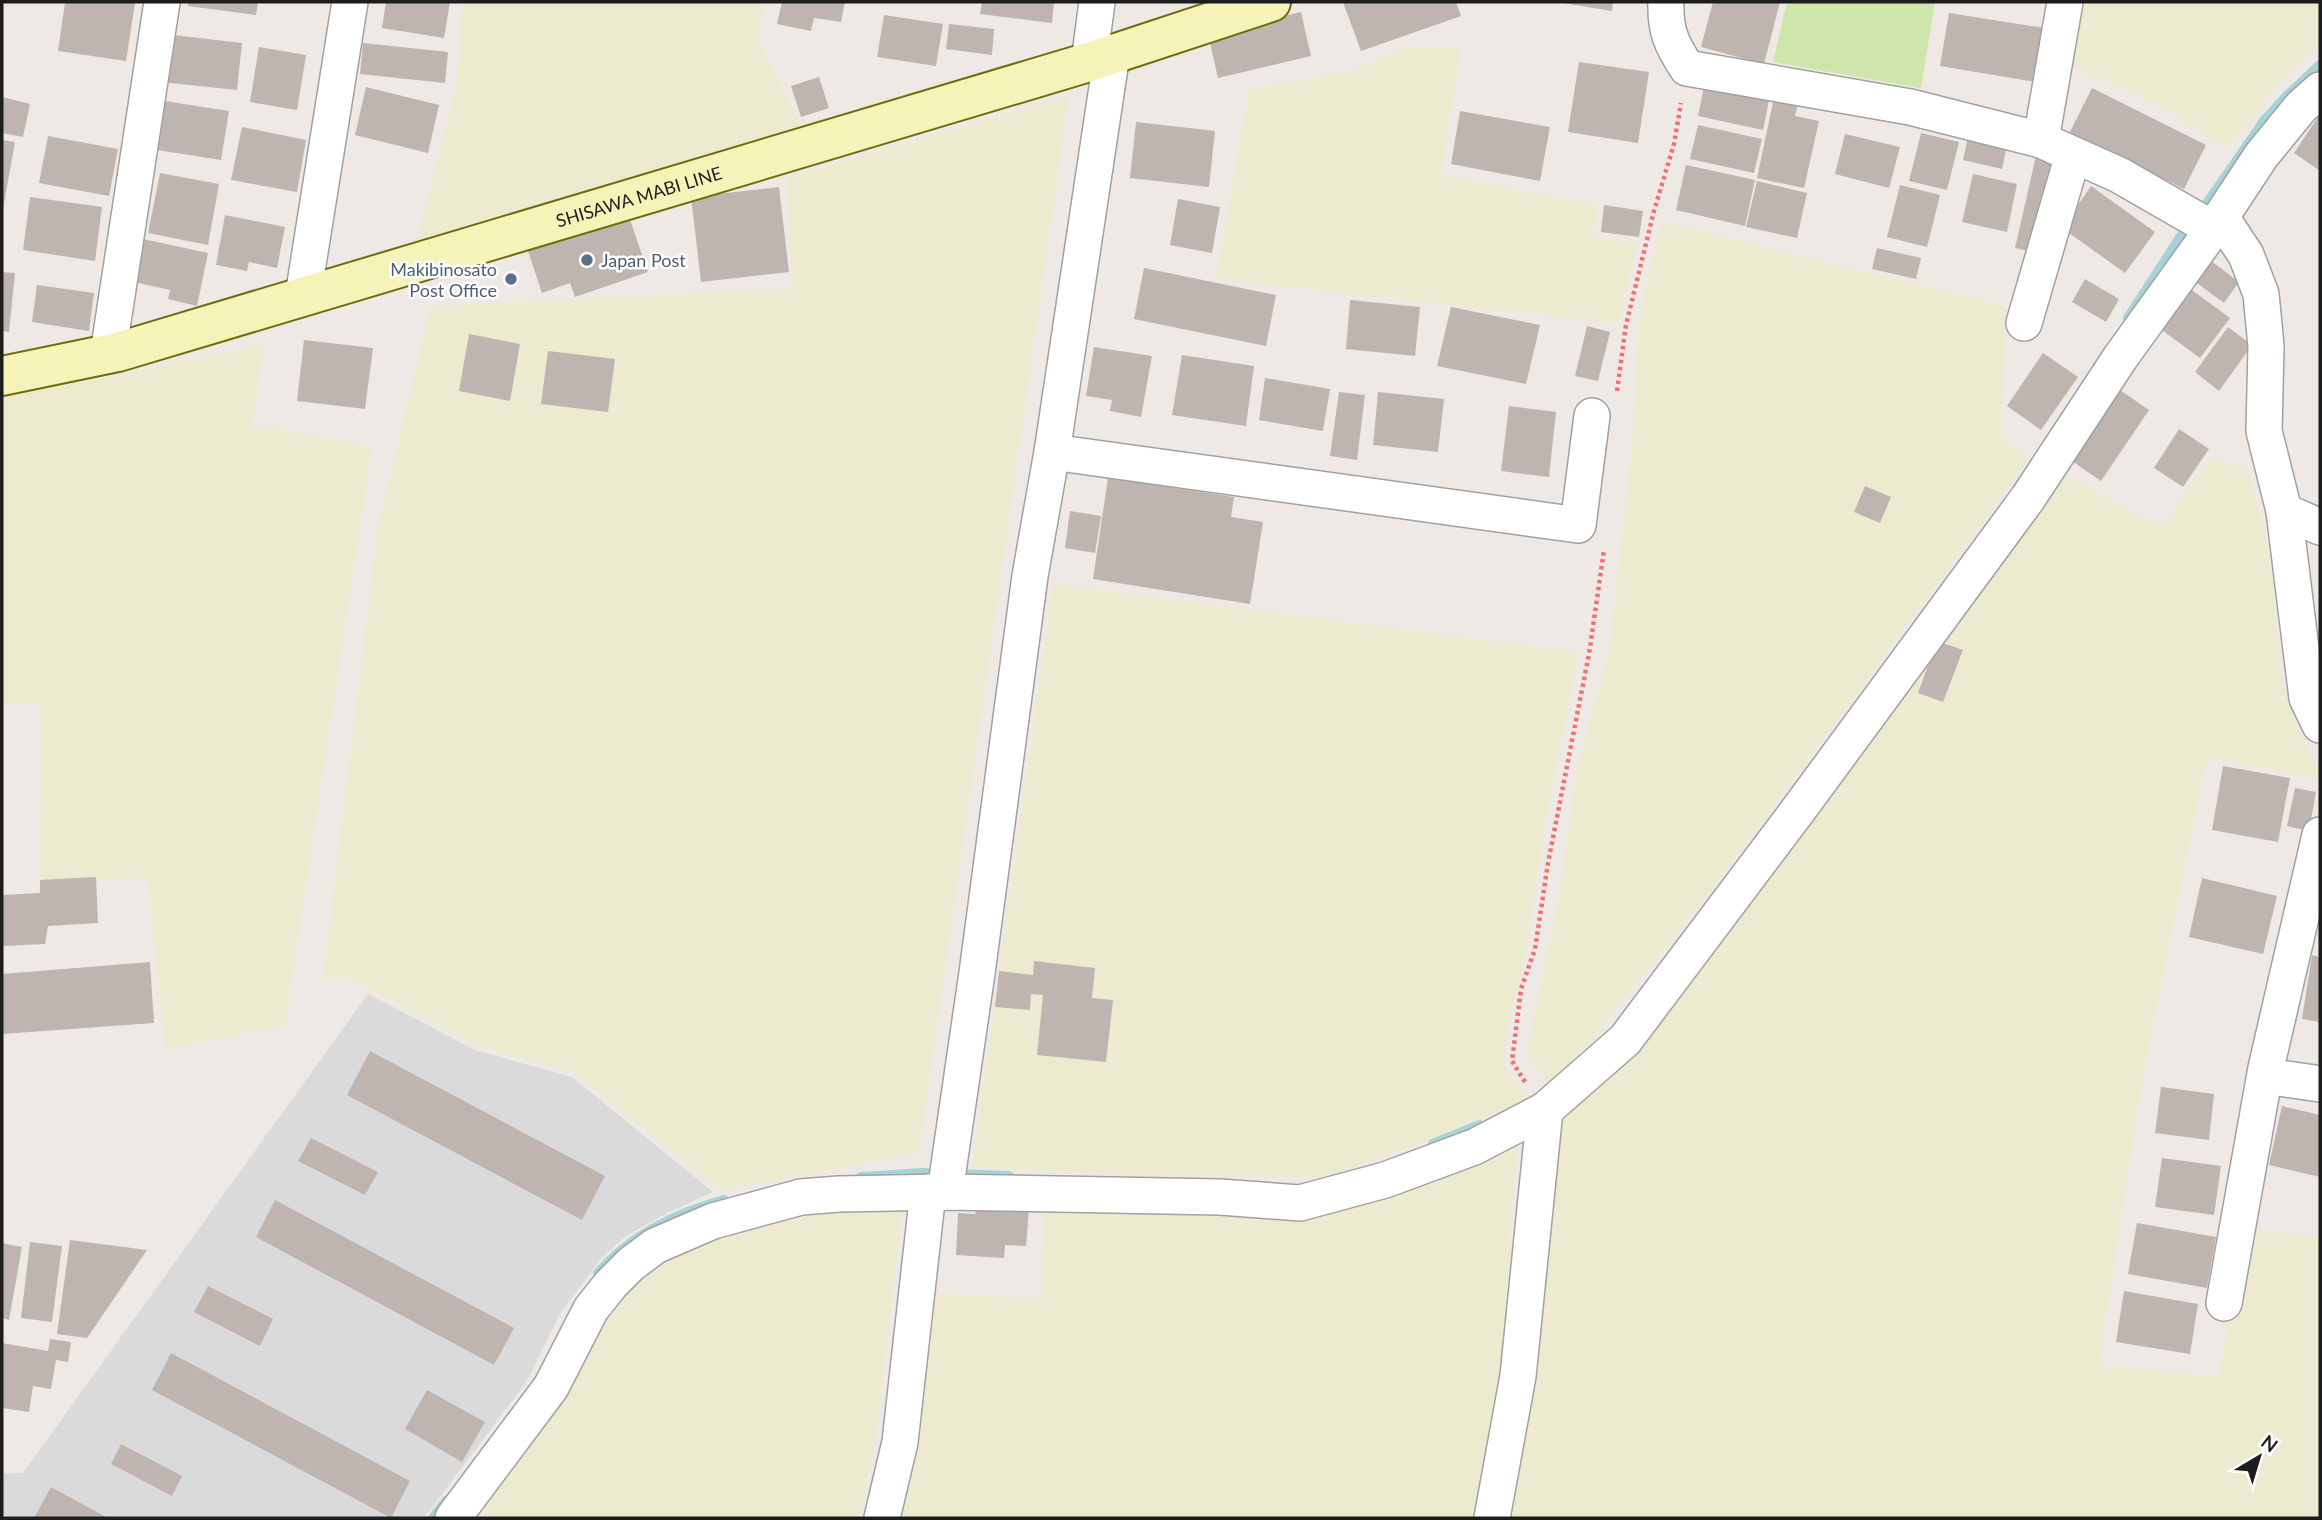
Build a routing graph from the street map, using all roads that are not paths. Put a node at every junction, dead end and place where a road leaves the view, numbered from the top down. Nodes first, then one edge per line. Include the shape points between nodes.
1 (162, 2) edge
2 (350, 2) edge
3 (1097, 2) edge
4 (1271, 2) edge
5 (1666, 2) edge
6 (2065, 2) edge
7 (1101, 58) junction
8 (2320, 90) edge
9 (2041, 140) junction
10 (2073, 155) junction
11 (2205, 220) junction
12 (303, 296) junction
13 (2024, 323) dead end
14 (108, 354) junction
15 (2, 376) edge
16 (1604, 405) road end
17 (1052, 452) junction
18 (2284, 512) junction
19 (2320, 527) edge
20 (2320, 724) edge
21 (2320, 835) edge
22 (2265, 1076) junction
23 (2320, 1084) edge
24 (1538, 1100) junction
25 (942, 1183) junction
26 (2224, 1303) dead end
27 (453, 1518) edge
28 (882, 1518) edge
29 (1492, 1518) edge

1 - 14 street
2 - 12 street
3 - 7 street
4 - 7 main road, SHISAWA MABI LINE
5 - 9 street via 1672,46 1687,68 1910,107
6 - 9 street
7 - 12 main road, SHISAWA MABI LINE
7 - 17 street
8 - 11 street
9 - 10 street
10 - 11 street
10 - 13 street
11 - 18 street via 2246,255 2261,294 2266,346 2264,430
11 - 24 street via 2028,498 1625,1040
12 - 14 main road, SHISAWA MABI LINE
14 - 15 main road, SHISAWA MABI LINE
16 - 17 street via 1578,525
17 - 25 street via 1030,576 978,973
18 - 19 street
18 - 20 street via 2307,698
21 - 22 street
22 - 23 street
22 - 26 street
24 - 25 street via 1474,1147 1385,1180 1300,1203
24 - 29 street via 1518,1376
25 - 27 street via 802,1197 713,1221 655,1246 631,1264 591,1309 551,1387
25 - 28 street via 900,1442

